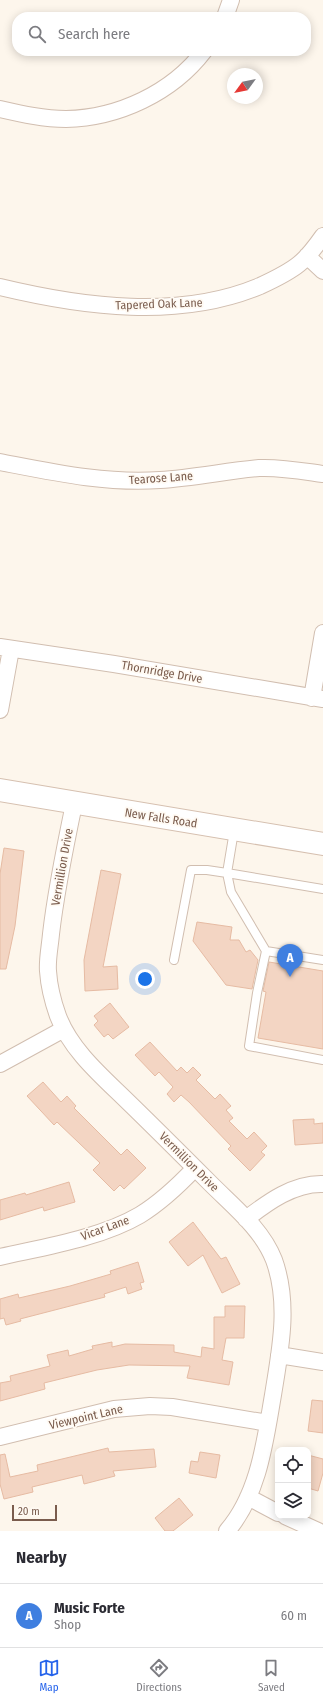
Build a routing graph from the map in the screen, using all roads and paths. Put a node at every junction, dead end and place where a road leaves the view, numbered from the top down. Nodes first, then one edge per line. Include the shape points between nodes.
1 (231, 0) edge
2 (227, 12) edge
3 (199, 56) edge
4 (0, 110) edge
5 (323, 236) edge
6 (307, 256) junction
7 (323, 271) edge
8 (0, 287) edge
9 (0, 462) edge
10 (323, 474) edge
11 (323, 633) edge
12 (5, 648) edge
13 (318, 698) edge
14 (0, 710) edge
15 (0, 790) edge
16 (74, 804) junction
17 (234, 830) junction
18 (323, 844) edge
19 (227, 873) junction
20 (323, 889) edge
21 (266, 951) junction
22 (174, 960) dead end
23 (323, 960) edge
24 (64, 1029) junction
25 (323, 1060) edge
26 (0, 1064) edge
27 (195, 1168) junction
28 (323, 1184) edge
29 (246, 1219) junction
30 (0, 1257) edge
31 (279, 1355) junction
32 (323, 1362) edge
33 (268, 1423) junction
34 (0, 1437) edge
35 (248, 1497) junction
36 (275, 1511) edge
37 (292, 1519) edge
38 (227, 1531) edge
39 (318, 1531) edge

1 - 2 street
3 - 4 street via 168,85 110,113 65,119
5 - 6 street, Tapered Oak Lane
6 - 7 street
6 - 8 street, Tapered Oak Lane via 273,280 242,293 192,304 120,306 82,303
9 - 10 street, Tearose Lane via 60,474 127,481 160,480 260,468 282,468
11 - 13 street
12 - 13 street, Thornridge Drive
12 - 14 street
15 - 16 main road, New Falls Road
16 - 17 main road, New Falls Road
16 - 24 street, Vermillion Drive via 53,917 47,969 50,990
17 - 18 main road, New Falls Road
17 - 19 lane
19 - 20 lane
19 - 21 lane via 231,892
19 - 22 lane via 191,870
21 - 23 lane
21 - 25 lane via 249,1046
24 - 26 street
24 - 27 street, Vermillion Drive via 82,1054
27 - 29 street, Vermillion Drive
27 - 30 street, Vicar Lane via 171,1192 139,1215 72,1240
28 - 29 street via 285,1193
29 - 31 street, Vermillion Drive via 274,1259 283,1309
31 - 32 street
31 - 33 street, Vermillion Drive
33 - 34 street, Viewpoint Lane via 172,1407 150,1406 114,1410
33 - 35 street, Vermillion Drive via 258,1470
35 - 36 street
35 - 38 street, Vermillion Drive
37 - 39 street

